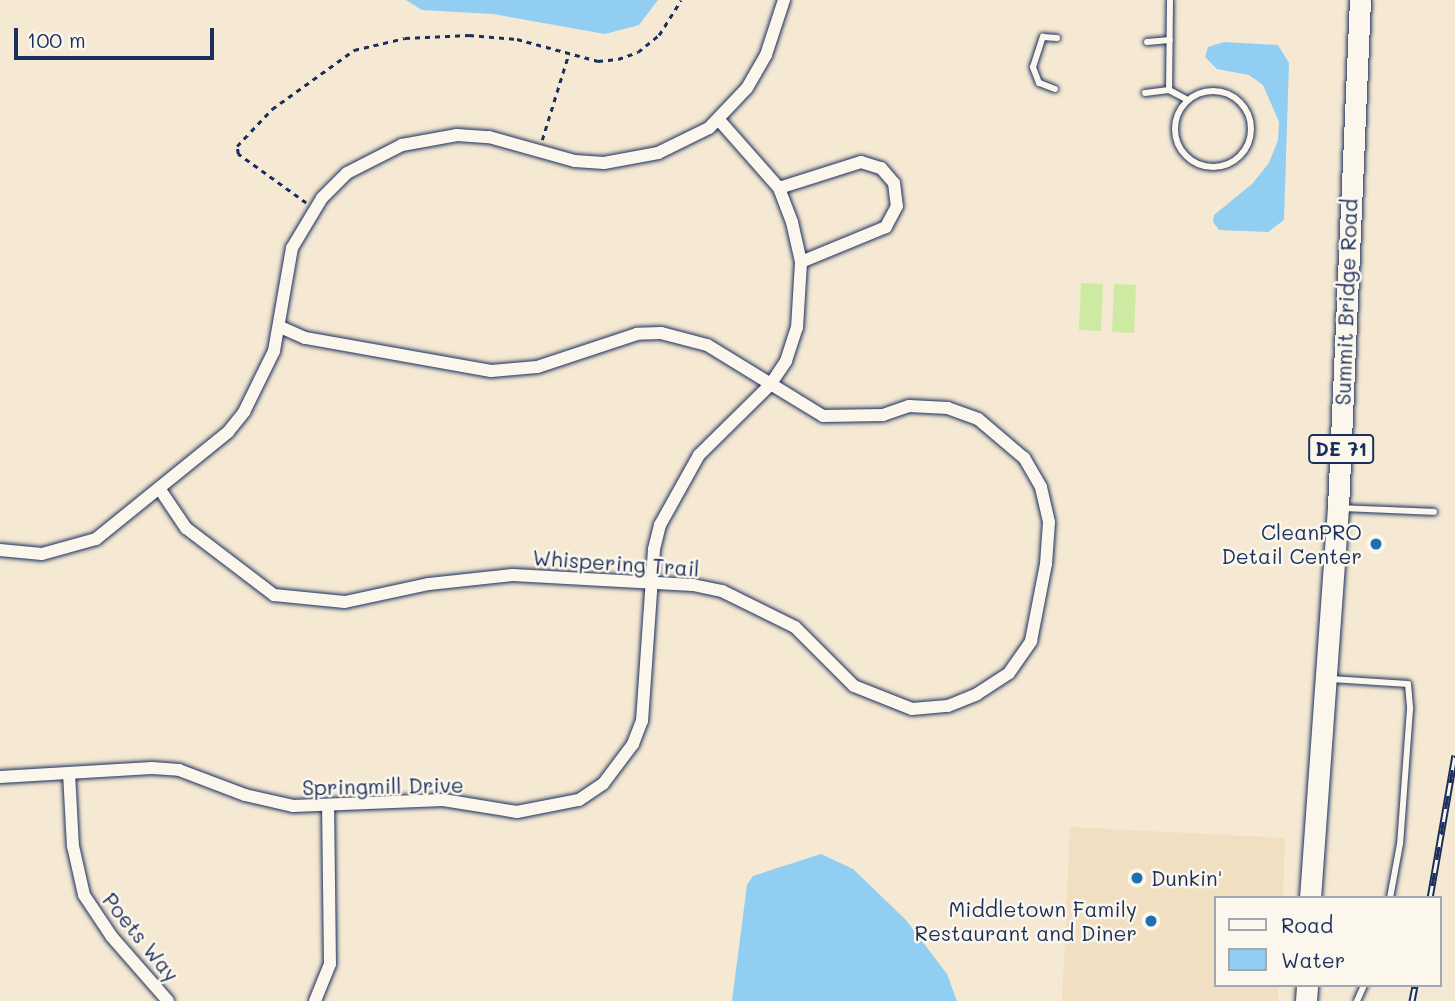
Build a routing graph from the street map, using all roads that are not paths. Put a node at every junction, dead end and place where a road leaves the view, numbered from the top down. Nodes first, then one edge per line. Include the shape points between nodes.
1 (784, 0) edge
2 (1170, 0) edge
3 (1360, 0) edge
4 (1057, 38) dead end
5 (1170, 40) junction
6 (1147, 42) dead end
7 (1055, 89) dead end
8 (1169, 90) junction
9 (1145, 93) dead end
10 (1188, 100) junction
11 (719, 120) junction
12 (779, 188) junction
13 (801, 262) junction
14 (280, 327) junction
15 (770, 385) junction
16 (161, 491) junction
17 (1338, 508) junction
18 (1434, 512) dead end
19 (0, 550) edge
20 (653, 580) junction
21 (1325, 679) junction
22 (69, 773) junction
23 (0, 777) edge
24 (328, 807) junction
25 (1311, 896) edge
26 (1390, 896) edge
27 (168, 1001) edge
28 (314, 1001) edge

1 - 11 street via 766,55
2 - 5 lane
3 - 17 main road, Summit Bridge Road / DE 71
4 - 7 lane via 1043,37 1033,67 1039,83
5 - 6 lane
5 - 8 lane
8 - 9 lane
8 - 10 lane
10 - 10 lane via 1174,127 1178,146 1187,158 1218,167 1235,160 1250,138 1247,112 1240,103 1213,92
11 - 12 street, Springmill Drive
11 - 14 street via 689,140 632,160 575,161 488,137 423,139 372,158 347,173 314,209 292,248
12 - 13 street, Springmill Drive
12 - 13 street via 861,162 881,167 894,183 897,206 886,227
13 - 15 street, Springmill Drive via 797,328 786,361
14 - 15 street, Whispering Trail via 305,338 491,371 537,367 637,334 660,333 707,345
14 - 16 street via 270,360 244,411 228,432
15 - 20 street, Springmill Drive via 699,455 685,477 660,525
15 - 20 street, Whispering Trail via 823,416 856,418 909,406 948,408 1001,435 1024,458 1041,487 1049,522 1041,606 1031,641 1009,673 977,694 948,706 912,709 854,686 795,627 756,606 722,591
16 - 19 street via 117,526 74,548 42,554
16 - 20 street, Whispering Trail via 186,528 274,595 345,602 429,584 513,575
17 - 18 lane
17 - 21 main road, Summit Bridge Road / DE 71
20 - 24 street, Springmill Drive via 642,721 633,744 603,784 579,800 517,812 443,800
21 - 25 main road, Summit Bridge Road / DE 71
21 - 26 lane via 1408,684 1400,844
22 - 23 street, Springmill Drive
22 - 24 street, Springmill Drive via 179,770 273,803
22 - 27 street, Poets Way via 74,846 85,895 112,937
24 - 28 street via 330,964

